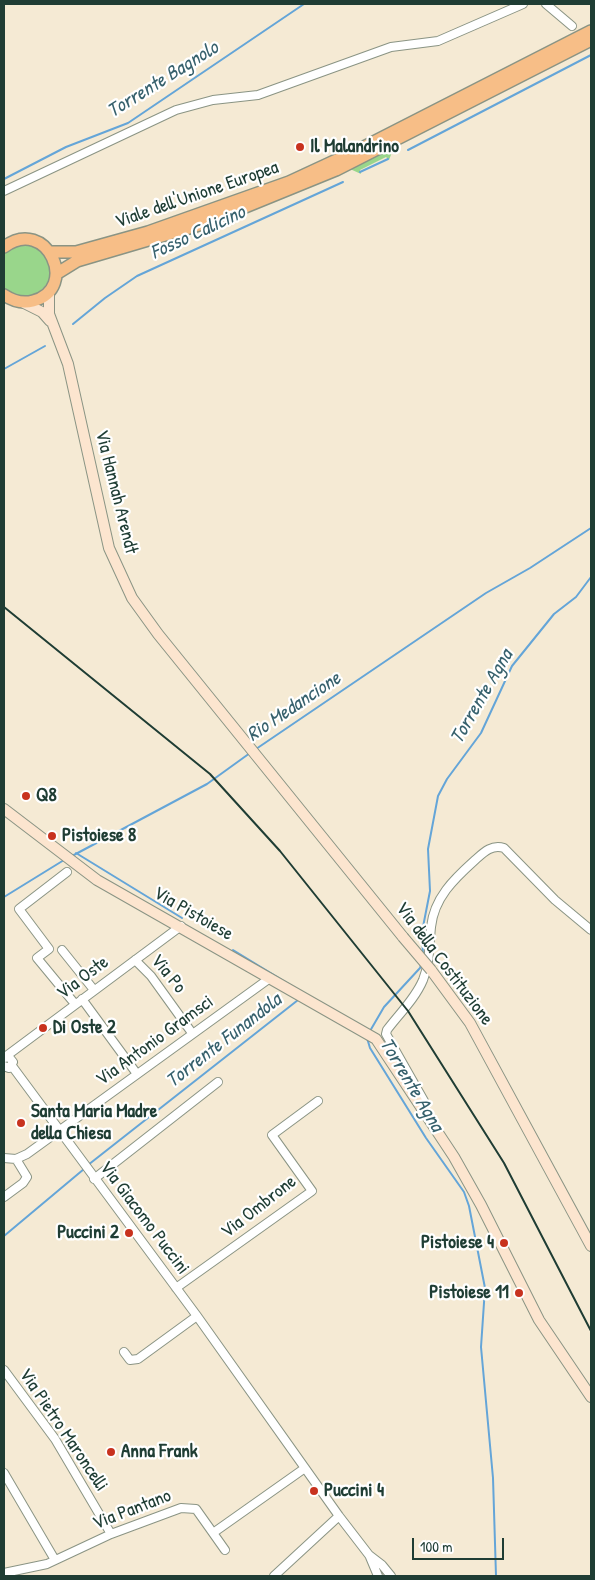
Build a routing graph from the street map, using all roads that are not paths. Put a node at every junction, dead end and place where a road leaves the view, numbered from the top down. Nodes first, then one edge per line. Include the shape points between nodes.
1 (523, 4) edge
2 (552, 5) edge
3 (572, 26) dead end
4 (591, 31) edge
5 (591, 40) edge
6 (4, 191) edge
7 (4, 247) edge
8 (50, 252) junction
9 (56, 274) junction
10 (48, 292) junction
11 (4, 295) edge
12 (24, 302) junction
13 (51, 322) junction
14 (255, 754) joint
15 (4, 809) edge
16 (71, 868) junction
17 (181, 926) junction
18 (591, 930) edge
19 (62, 950) dead end
20 (136, 960) junction
21 (270, 978) junction
22 (94, 990) junction
23 (82, 999) junction
24 (75, 1004) junction
25 (192, 1033) junction
26 (5, 1057) edge
27 (6, 1067) edge
28 (137, 1074) junction
29 (218, 1082) dead end
30 (318, 1101) dead end
31 (421, 1109) junction
32 (59, 1130) junction
33 (4, 1158) edge
34 (16, 1159) junction
35 (93, 1177) junction
36 (4, 1197) edge
37 (591, 1246) edge
38 (176, 1288) junction
39 (197, 1316) junction
40 (124, 1352) dead end
41 (4, 1370) edge
42 (591, 1397) edge
43 (305, 1468) junction
44 (4, 1473) edge
45 (339, 1516) junction
46 (213, 1533) junction
47 (111, 1534) junction
48 (225, 1550) dead end
49 (369, 1555) junction
50 (55, 1560) junction
51 (4, 1573) edge
52 (274, 1576) edge
53 (378, 1576) edge
54 (391, 1576) edge

1 - 6 street via 438,41 391,47 258,95 214,100 176,110
2 - 3 street
4 - 8 main road, Viale dell'Unione Europea via 289,182 148,232 76,252
5 - 9 main road, Viale dell'Unione Europea via 336,170 206,223 77,261
7 - 8 main road, Viale dell'Unione Europea via 13,241 26,239 40,243
8 - 9 main road
9 - 10 main road
10 - 12 main road via 38,300
10 - 13 main road
11 - 12 main road
12 - 13 main road via 35,307
13 - 14 main road, Via Hannah Arendt via 68,364 107,540 116,566 143,613
14 - 37 main road, Via della Costituzione, bridge via 431,970 470,1023
15 - 16 main road, Via Pistoiese via 63,856
16 - 17 main road, Via Pistoiese
16 - 24 street via 19,909 50,949 37,958
17 - 20 street, Via Oste
17 - 21 main road, Via Pistoiese
18 - 31 street via 499,846 485,851 455,878 436,907 431,925 430,956 422,983 386,1034 424,1100
19 - 22 street
20 - 22 street, Via Oste
20 - 25 street, Via Po
21 - 25 street, Via Antonio Gramsci
21 - 31 main road, Via Pistoiese via 373,1037
22 - 23 street, Via Oste
23 - 24 street, Via Oste
23 - 28 street
24 - 26 street, Via Oste
25 - 28 street, Via Antonio Gramsci
26 - 27 street, Via Giacomo Puccini via 12,1058
27 - 32 street, Via Giacomo Puccini
28 - 32 street, Via Antonio Gramsci
29 - 35 street
30 - 38 street, Via Ombrone via 272,1135 312,1191
31 - 42 main road via 481,1204 539,1320
32 - 34 street, Via Antonio Gramsci
32 - 35 street, Via Giacomo Puccini
33 - 34 street
34 - 36 street via 27,1177
35 - 38 street, Via Giacomo Puccini
38 - 39 street, Via Giacomo Puccini
39 - 40 street via 138,1360 130,1360
39 - 43 street, Via Giacomo Puccini
41 - 47 street, Via Pietro Maroncelli via 55,1439
43 - 45 street, Via Giacomo Puccini
43 - 46 street
44 - 50 street
45 - 49 street, Via Giacomo Puccini
45 - 52 street
46 - 47 street, Via Pantano via 196,1509 181,1508
46 - 48 street
47 - 50 street, Via Pantano
49 - 53 street, Via Giacomo Puccini
49 - 54 street, Via Giacomo Puccini
50 - 51 street, Via Pantano via 43,1566

